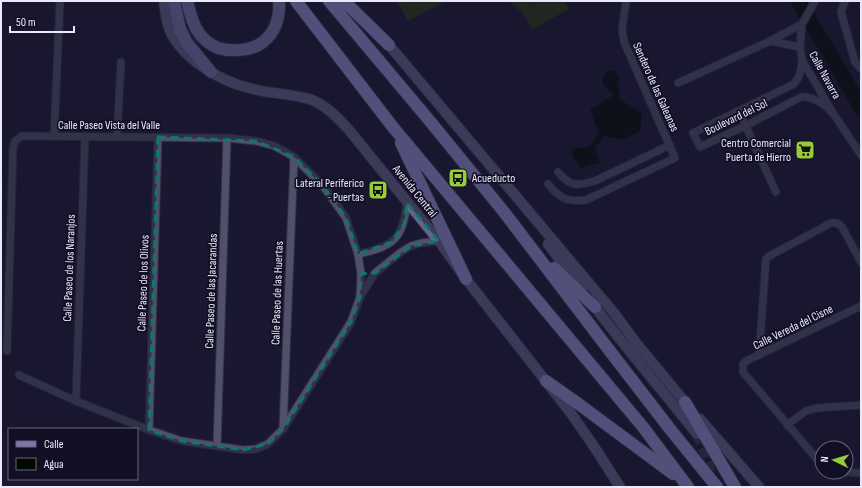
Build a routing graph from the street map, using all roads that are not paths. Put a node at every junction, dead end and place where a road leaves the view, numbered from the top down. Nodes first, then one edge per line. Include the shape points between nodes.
1 (60, 1) edge
2 (164, 1) edge
3 (174, 1) edge
4 (187, 1) edge
5 (279, 1) edge
6 (296, 1) edge
7 (329, 1) edge
8 (344, 1) edge
9 (352, 1) edge
10 (626, 1) edge
11 (815, 1) edge
12 (845, 1) edge
13 (803, 21) junction
14 (770, 41) junction
15 (389, 45) junction
16 (800, 47) junction
17 (802, 60) junction
18 (121, 62) dead end
19 (861, 69) edge
20 (211, 72) junction
21 (678, 83) dead end
22 (738, 111) junction
23 (833, 113) junction
24 (392, 126) junction
25 (745, 126) junction
26 (54, 136) junction
27 (84, 136) junction
28 (117, 136) junction
29 (158, 137) junction
30 (226, 138) junction
31 (670, 145) junction
32 (861, 155) edge
33 (294, 157) junction
34 (558, 172) dead end
35 (502, 180) junction
36 (548, 184) dead end
37 (776, 192) dead end
38 (407, 203) junction
39 (504, 212) junction
40 (439, 241) junction
41 (392, 242) junction
42 (401, 252) junction
43 (358, 254) junction
44 (861, 262) edge
45 (375, 273) junction
46 (361, 274) junction
47 (466, 279) junction
48 (360, 297) junction
49 (861, 306) edge
50 (596, 307) junction
51 (7, 351) dead end
52 (759, 356) junction
53 (19, 375) dead end
54 (546, 381) junction
55 (76, 401) junction
56 (684, 402) junction
57 (861, 405) edge
58 (787, 425) junction
59 (283, 429) junction
60 (149, 430) junction
61 (697, 434) tunnel mouth
62 (217, 446) junction
63 (814, 456) edge
64 (686, 485) edge
65 (620, 487) edge
66 (717, 487) edge
67 (735, 487) edge
68 (759, 487) edge

1 - 26 street
2 - 20 main road, Avenida Central via 170,30 177,42 195,61
3 - 20 main road via 180,29 187,43
4 - 5 main road via 194,24 207,41 218,47 239,50 252,48 270,35 279,15
6 - 24 highway
7 - 39 highway
8 - 15 highway
9 - 15 main road
10 - 31 street, Sendero de las Galeanas via 622,30 624,42
11 - 13 street, Calle Navarra
12 - 19 street via 841,12 855,62
13 - 14 street
13 - 16 street, Calle Navarra
14 - 16 street
14 - 21 street
15 - 35 main road
16 - 17 street, Calle Navarra
17 - 22 street, Boulevard del Sol via 799,78 794,84
17 - 23 street, Calle Navarra
18 - 28 street
20 - 38 main road, Avenida Central via 249,88 312,100 324,107 349,130
22 - 25 street
22 - 25 street, Boulevard del Sol via 693,133 700,146
23 - 25 street, Boulevard del Sol via 819,101 801,97
23 - 32 street, Calle Navarra
24 - 47 highway
24 - 64 highway via 638,421
25 - 37 street
26 - 27 street, Calle Paseo Vista del Valle
26 - 51 street, Calle Paseo Vista del Valle via 22,136 15,141 13,149
27 - 28 street, Calle Paseo Vista del Valle
27 - 55 street, Calle Paseo de los Naranjos
28 - 29 street, Calle Paseo Vista del Valle
29 - 30 street, Calle Paseo Vista del Valle
29 - 60 street, Calle Paseo de los Olivos
30 - 33 street, Calle Paseo Vista del Valle via 275,146
30 - 62 street, Calle Paseo de las Jacarandas
31 - 34 street via 595,181 583,184 573,184
31 - 36 street, Sendero de las Galeanas via 675,158 586,200 566,199 556,194
33 - 43 street, Calle Paseo Vista del Valle via 323,186 346,218
33 - 59 street, Calle Paseo de las Huertas
35 - 50 main road
35 - 56 main road
38 - 40 main road, Avenida Central
38 - 41 street via 404,224 400,234
39 - 50 highway via 549,263
39 - 66 highway
40 - 42 street, Calle Paseo Vista del Valle via 411,246
40 - 47 main road, Avenida Central
41 - 42 street
41 - 43 street via 370,252
42 - 45 street, Calle Paseo Vista del Valle
43 - 46 street, Calle Paseo Vista del Valle
44 - 52 street via 838,223 831,223 766,259
45 - 46 street
45 - 48 street, Calle Paseo Vista del Valle
46 - 48 street, Calle Paseo Vista del Valle
47 - 54 main road, Avenida Central
48 - 59 street, Calle Paseo Vista del Valle via 351,322
49 - 52 street, Calle Vereda del Cisne
50 - 61 main road
52 - 58 street, Calle Vereda del Cisne via 746,361 743,364 743,372
53 - 55 street, Calle Paseo Vista del Valle
54 - 64 highway
54 - 65 main road, Avenida Central
55 - 60 street, Calle Paseo Vista del Valle
56 - 67 highway
56 - 68 main road
57 - 58 street via 817,408 806,411
58 - 63 street
59 - 62 street, Calle Paseo Vista del Valle via 268,444 256,449
60 - 62 street, Calle Paseo Vista del Valle via 182,440

